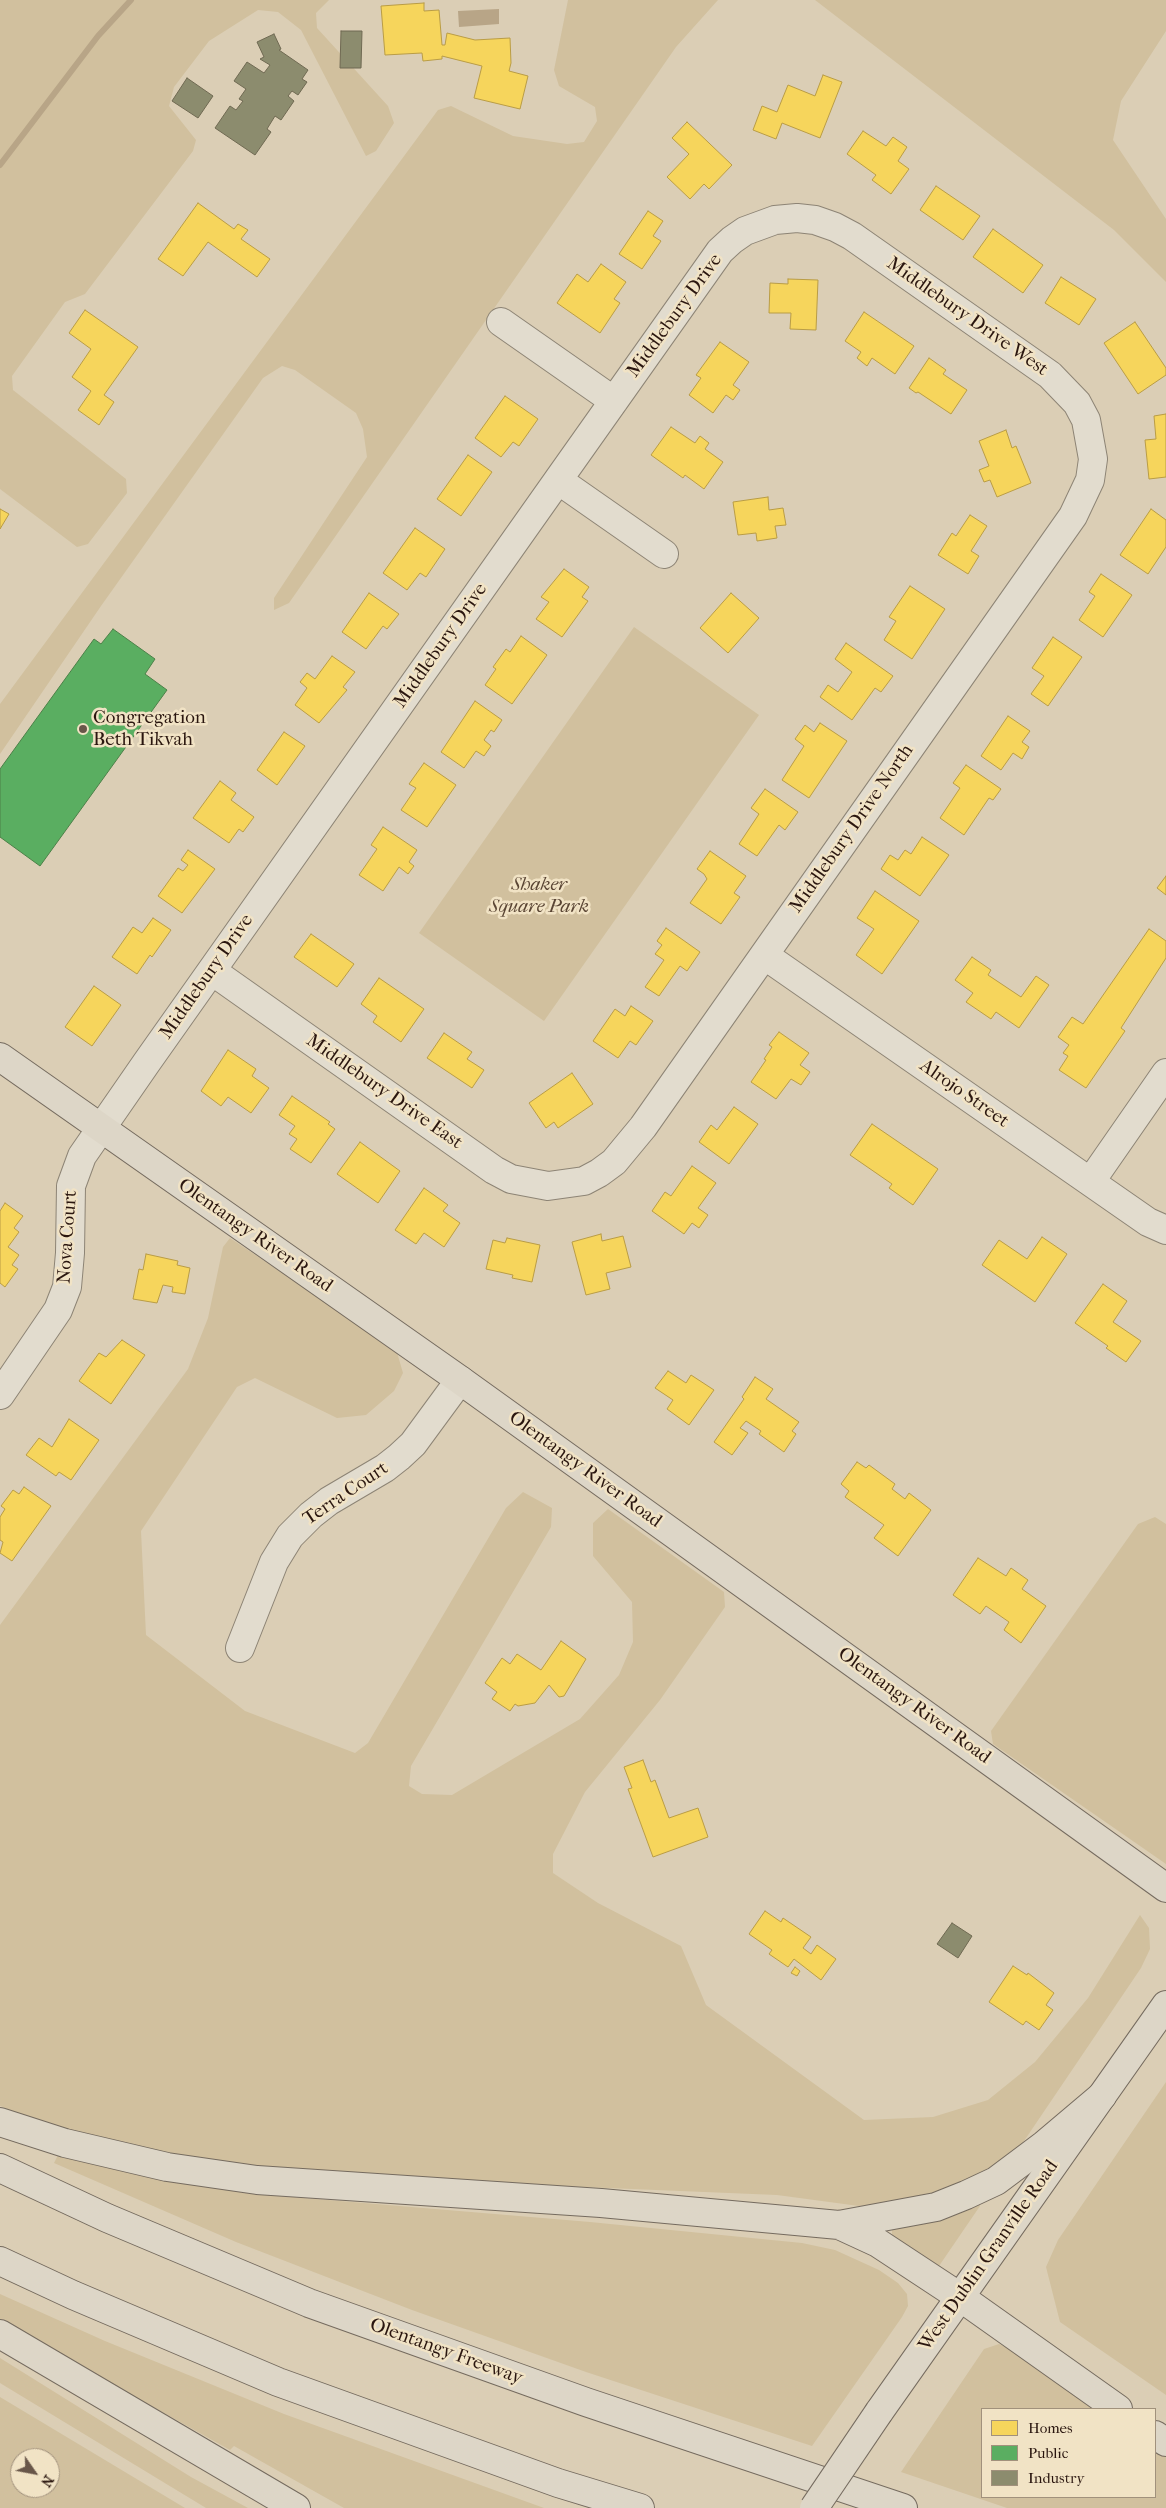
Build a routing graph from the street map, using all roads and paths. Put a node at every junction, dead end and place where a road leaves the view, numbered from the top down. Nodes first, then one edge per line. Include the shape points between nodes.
1 (815, 220) joint
2 (501, 322) dead end
3 (614, 401) junction
4 (1091, 440) joint
5 (558, 480) junction
6 (664, 554) dead end
7 (764, 955) junction
8 (212, 971) junction
9 (0, 1057) edge
10 (1166, 1073) edge
11 (101, 1128) junction
12 (1091, 1181) junction
13 (566, 1185) joint
14 (1166, 1230) edge
15 (460, 1380) junction
16 (0, 1395) edge
17 (240, 1648) dead end
18 (1166, 1888) edge
19 (1166, 2005) edge
20 (1102, 2096) junction
21 (0, 2122) edge
22 (0, 2168) edge
23 (839, 2225) junction
24 (0, 2262) edge
25 (960, 2297) junction
26 (0, 2334) edge
27 (1117, 2408) edge
28 (296, 2508) edge
29 (640, 2508) edge
30 (814, 2508) edge
31 (903, 2508) edge

1 - 3 street, Middlebury Drive via 775,220 745,231 732,240 720,251
1 - 4 street, Middlebury Drive West via 852,236 1050,375 1077,403
2 - 3 street
3 - 5 street, Middlebury Drive
4 - 7 street, Middlebury Drive North via 1090,480 1073,516
5 - 6 street
5 - 8 street, Middlebury Drive
7 - 12 street, Alrojo Street
7 - 13 street, Middlebury Drive North via 626,1149 599,1173
8 - 11 street, Middlebury Drive
8 - 13 street, Middlebury Drive East via 494,1170 529,1184
9 - 11 main road, Olentangy River Road
10 - 12 street
11 - 15 main road, Olentangy River Road
11 - 16 street, Nova Court via 82,1156 71,1186 67,1287 58,1310
12 - 14 street, Alrojo Street via 1148,1222
15 - 17 street, Terra Court via 400,1457 329,1501 290,1536 274,1562
15 - 18 main road, Olentangy River Road
19 - 20 main road, West Dublin Granville Road
20 - 23 main road via 996,2181 966,2196 936,2207
20 - 25 main road, West Dublin Granville Road
21 - 23 main road via 65,2143 166,2167 257,2180 601,2203
22 - 31 main road, Olentangy Freeway via 107,2218 309,2303 586,2402
23 - 25 main road via 878,2243
24 - 29 main road via 278,2382 549,2480
25 - 27 main road
25 - 30 main road, West Dublin Granville Road, bridge
26 - 28 main road

